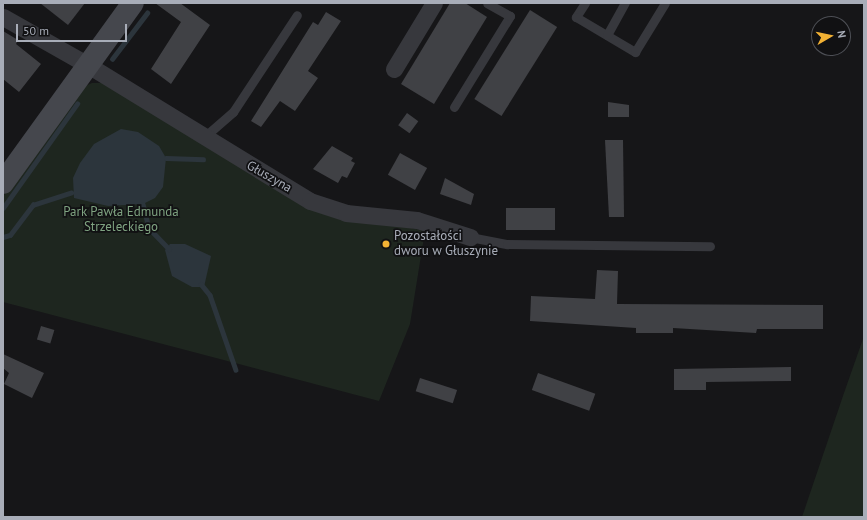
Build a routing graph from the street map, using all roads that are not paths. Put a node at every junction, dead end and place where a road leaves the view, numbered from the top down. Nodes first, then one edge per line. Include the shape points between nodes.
1 (133, 3) edge
2 (434, 3) edge
3 (487, 3) edge
4 (585, 3) edge
5 (626, 3) edge
6 (665, 3) edge
7 (297, 15) dead end
8 (3, 17) edge
9 (607, 35) junction
10 (88, 65) junction
11 (394, 69) dead end
12 (454, 107) dead end
13 (203, 138) junction
14 (3, 183) edge
15 (470, 237) joint
16 (710, 246) dead end

1 - 10 street
2 - 11 street
3 - 12 lane via 510,16
4 - 9 lane via 576,17
5 - 9 lane
6 - 9 lane via 635,52
7 - 13 lane via 234,112
8 - 10 street, Głuszyna
10 - 13 street, Głuszyna
10 - 14 street
13 - 15 street, Głuszyna via 328,208 417,220
15 - 16 lane via 507,244

